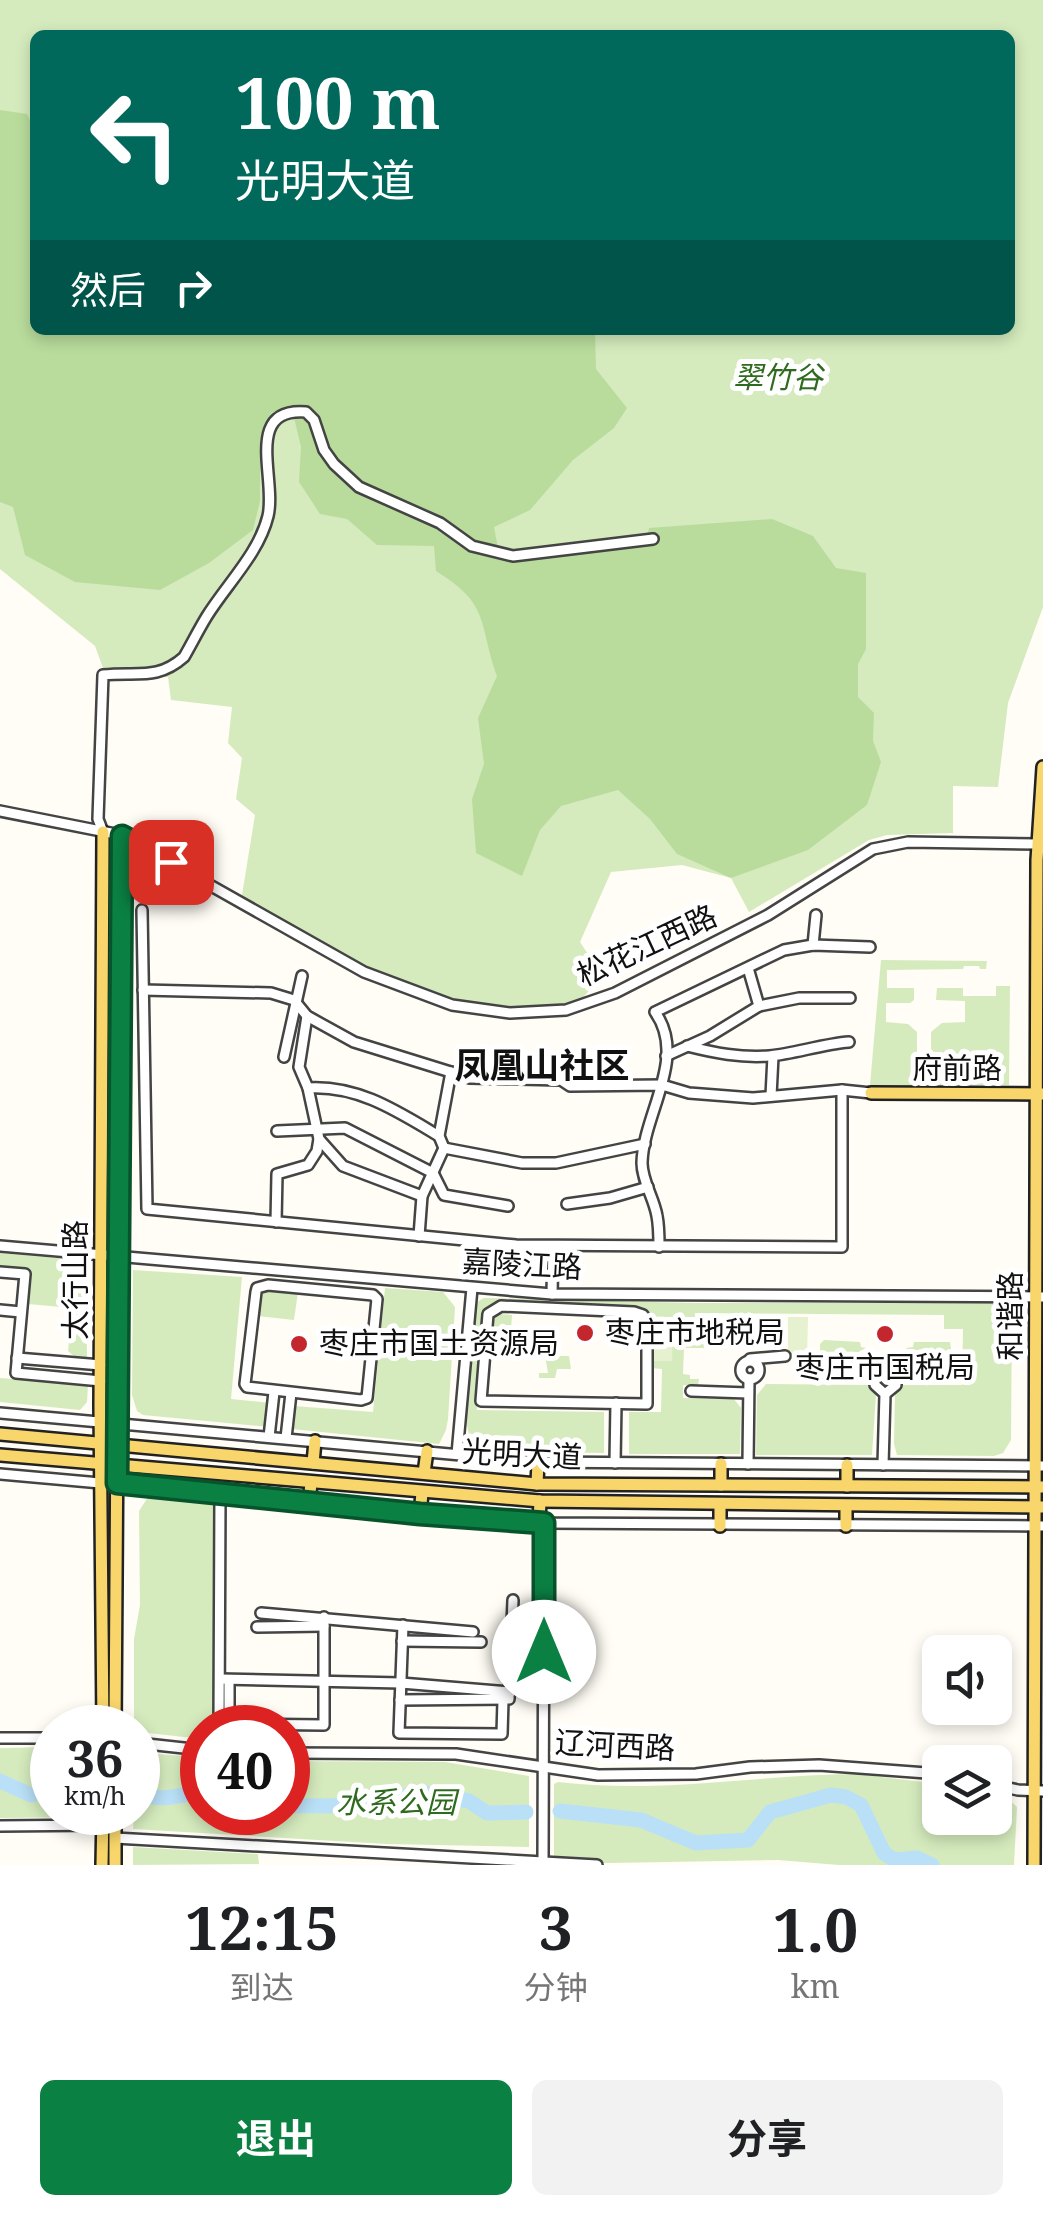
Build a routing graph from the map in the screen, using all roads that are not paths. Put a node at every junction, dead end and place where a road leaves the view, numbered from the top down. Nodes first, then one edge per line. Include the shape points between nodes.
1 (653, 539) dead end
2 (1043, 767) edge
3 (0, 811) edge
4 (104, 832) junction
5 (122, 836) junction
6 (1039, 845) edge
7 (142, 910) dead end
8 (816, 915) dead end
9 (813, 945) junction
10 (870, 947) dead end
11 (748, 968) junction
12 (302, 976) dead end
13 (143, 990) junction
14 (850, 998) dead end
15 (294, 1000) junction
16 (759, 1006) junction
17 (307, 1016) junction
18 (102, 1036) junction
19 (121, 1037) junction
20 (849, 1042) dead end
21 (687, 1046) junction
22 (666, 1056) junction
23 (773, 1056) junction
24 (284, 1058) dead end
25 (450, 1072) junction
26 (662, 1085) junction
27 (308, 1088) junction
28 (842, 1090) junction
29 (872, 1094) joint
30 (1040, 1094) edge
31 (771, 1096) junction
32 (277, 1130) dead end
33 (318, 1134) junction
34 (439, 1136) junction
35 (645, 1144) junction
36 (444, 1148) junction
37 (433, 1173) junction
38 (648, 1187) junction
39 (422, 1196) junction
40 (567, 1204) dead end
41 (508, 1206) dead end
42 (276, 1222) junction
43 (419, 1236) junction
44 (0, 1246) edge
45 (554, 1247) junction
46 (659, 1247) junction
47 (101, 1255) junction
48 (120, 1257) junction
49 (0, 1272) edge
50 (472, 1288) junction
51 (552, 1294) junction
52 (1039, 1297) edge
53 (0, 1310) edge
54 (22, 1312) junction
55 (784, 1356) dead end
56 (17, 1358) junction
57 (100, 1365) junction
58 (815, 1372) dead end
59 (875, 1372) junction
60 (896, 1373) junction
61 (957, 1374) dead end
62 (100, 1381) junction
63 (691, 1391) dead end
64 (274, 1392) junction
65 (748, 1393) junction
66 (291, 1394) junction
67 (885, 1394) junction
68 (616, 1403) junction
69 (0, 1413) edge
70 (101, 1420) junction
71 (119, 1422) junction
72 (0, 1434) edge
73 (269, 1437) junction
74 (286, 1438) junction
75 (315, 1441) junction
76 (102, 1443) junction
77 (118, 1444) junction
78 (427, 1452) junction
79 (457, 1454) junction
80 (0, 1455) edge
81 (538, 1462) junction
82 (102, 1463) junction
83 (313, 1463) junction
84 (615, 1463) junction
85 (721, 1464) junction
86 (748, 1464) junction
87 (847, 1464) junction
88 (883, 1465) junction
89 (117, 1466) junction
90 (1039, 1466) edge
91 (424, 1473) junction
92 (0, 1474) edge
93 (103, 1481) junction
94 (117, 1483) junction
95 (311, 1483) junction
96 (536, 1484) junction
97 (720, 1485) junction
98 (847, 1486) junction
99 (1039, 1487) edge
100 (220, 1493) junction
101 (422, 1493) junction
102 (540, 1501) junction
103 (309, 1503) junction
104 (720, 1505) junction
105 (846, 1506) junction
106 (1039, 1507) edge
107 (420, 1514) junction
108 (542, 1522) junction
109 (720, 1526) junction
110 (846, 1526) junction
111 (1039, 1526) edge
112 (512, 1600) dead end
113 (261, 1613) dead end
114 (324, 1622) junction
115 (257, 1626) dead end
116 (403, 1626) junction
117 (473, 1632) dead end
118 (402, 1641) junction
119 (480, 1642) dead end
120 (224, 1679) junction
121 (323, 1682) junction
122 (401, 1683) junction
123 (507, 1696) junction
124 (400, 1700) junction
125 (103, 1705) edge
126 (115, 1705) edge
127 (221, 1705) edge
128 (0, 1738) edge
129 (30, 1738) edge
130 (310, 1754) edge
131 (544, 1768) junction
132 (922, 1773) edge
133 (1012, 1786) edge
134 (1038, 1790) edge
135 (30, 1824) edge
136 (0, 1826) edge
137 (102, 1835) edge
138 (115, 1838) joint
139 (543, 1862) edge
140 (102, 1865) edge
141 (115, 1865) edge
142 (597, 1865) edge
143 (1034, 1865) edge

1 - 4 street via 513,556 472,546 440,523 360,486 334,464 306,412 281,414 266,435 265,526 184,657 159,674 103,674 98,818
2 - 6 main road, 和谐路
3 - 4 street, 松花江西路
4 - 5 street, 松花江西路
4 - 18 main road, 太行山路
5 - 6 street, 松花江西路 via 396,987 452,1004 538,1014 615,992 768,915 873,848 908,842
5 - 19 main road, 太行山路
6 - 30 main road, 和谐路
7 - 13 street
8 - 9 street
9 - 10 street
9 - 11 street
11 - 16 street
11 - 22 street via 656,1012 665,1026
12 - 15 street
13 - 15 street via 272,993
13 - 42 street via 146,1209
14 - 16 street
15 - 17 street
15 - 24 street
16 - 21 street
17 - 25 street via 354,1042
17 - 27 street via 300,1067
18 - 19 main road
18 - 47 main road, 太行山路
19 - 48 main road, 太行山路
20 - 23 street
21 - 22 street
21 - 23 street
22 - 26 street
23 - 31 street
25 - 26 street via 570,1086
25 - 34 street
26 - 31 street via 689,1093
26 - 35 street
27 - 33 street
27 - 34 street via 335,1086 386,1104
28 - 29 street
28 - 31 street
28 - 46 street via 842,1247
29 - 30 main road, 府前路
30 - 52 main road, 和谐路
32 - 33 street
33 - 37 street via 346,1128
33 - 39 street via 344,1166
33 - 42 street via 308,1165 278,1174
34 - 36 street
35 - 36 street via 539,1163
35 - 38 street
36 - 37 street
37 - 39 street
37 - 41 street via 444,1195
38 - 40 street
38 - 46 street
39 - 43 street
42 - 43 street
43 - 45 street
44 - 47 street, 嘉陵江路
45 - 46 street
45 - 51 street
47 - 48 street, 嘉陵江路
47 - 57 main road, 太行山路
48 - 50 street, 嘉陵江路
48 - 71 main road, 太行山路
49 - 54 street via 25,1274
50 - 51 street, 嘉陵江路
50 - 79 street
51 - 52 street, 嘉陵江路
52 - 90 main road, 和谐路
53 - 54 street
54 - 56 street
55 - 65 street via 750,1356 741,1372 749,1380
56 - 57 street
56 - 62 street via 16,1373
57 - 62 main road, 太行山路
58 - 59 street
59 - 60 street
59 - 67 street via 875,1385
60 - 61 street
60 - 67 street via 896,1385
62 - 70 main road, 太行山路
63 - 65 street
64 - 66 street
64 - 66 street via 245,1384 257,1288 373,1295 379,1302 366,1398
64 - 73 street
65 - 86 street
66 - 74 street
67 - 88 street
68 - 68 street via 646,1404 643,1315 501,1306 488,1314 481,1401
68 - 84 street
69 - 70 street, 光明大道
70 - 71 street, 光明大道
70 - 76 main road, 太行山路
71 - 73 street, 光明大道
71 - 77 main road, 太行山路
72 - 76 main road, 光明大道
73 - 74 street, 光明大道
74 - 75 street, 光明大道
75 - 78 street, 光明大道
75 - 83 main road
76 - 77 main road, 光明大道
76 - 82 main road, 太行山路
77 - 83 main road, 光明大道
77 - 89 main road, 太行山路
78 - 79 street, 光明大道
78 - 91 main road
79 - 81 street, 光明大道
80 - 82 main road, 光明大道
81 - 84 street, 光明大道
81 - 96 main road
82 - 89 main road, 光明大道
82 - 93 main road, 太行山路
83 - 91 main road, 光明大道
84 - 85 street, 光明大道
85 - 86 street, 光明大道
85 - 97 main road
86 - 87 street, 光明大道
87 - 88 street, 光明大道
87 - 98 main road
88 - 90 street, 光明大道
89 - 94 main road, 太行山路
89 - 95 main road, 光明大道
90 - 99 main road, 和谐路
91 - 96 main road, 光明大道
92 - 93 street
93 - 94 street
93 - 125 main road, 太行山路
94 - 100 street
94 - 126 main road, 太行山路
95 - 101 main road, 光明大道
95 - 103 main road
96 - 97 main road, 光明大道
97 - 98 main road, 光明大道
98 - 99 main road, 光明大道
99 - 106 main road, 和谐路
100 - 103 street
100 - 120 street
101 - 102 main road, 光明大道
101 - 107 main road
102 - 104 main road, 光明大道
102 - 108 main road
103 - 107 street
104 - 105 main road, 光明大道
104 - 109 main road
105 - 106 main road, 光明大道
105 - 110 main road
106 - 111 main road, 和谐路
107 - 108 street
108 - 109 street
108 - 131 street
109 - 110 street
110 - 111 street
111 - 134 main road, 和谐路
112 - 123 street
113 - 114 street
114 - 115 street
114 - 116 street
114 - 121 street
116 - 117 street
116 - 118 street
118 - 119 street
118 - 122 street
120 - 121 street
120 - 121 street via 228,1724 324,1725
120 - 127 street
121 - 122 street
122 - 123 street
122 - 124 street
123 - 124 street
123 - 124 street via 502,1734 399,1733
128 - 129 street
130 - 131 street, 辽河西路 via 456,1754
131 - 132 street, 辽河西路 via 598,1775 820,1765
131 - 139 street
133 - 134 street
134 - 143 main road, 和谐路
135 - 136 street
137 - 140 main road
138 - 139 street
138 - 141 main road
139 - 142 street

